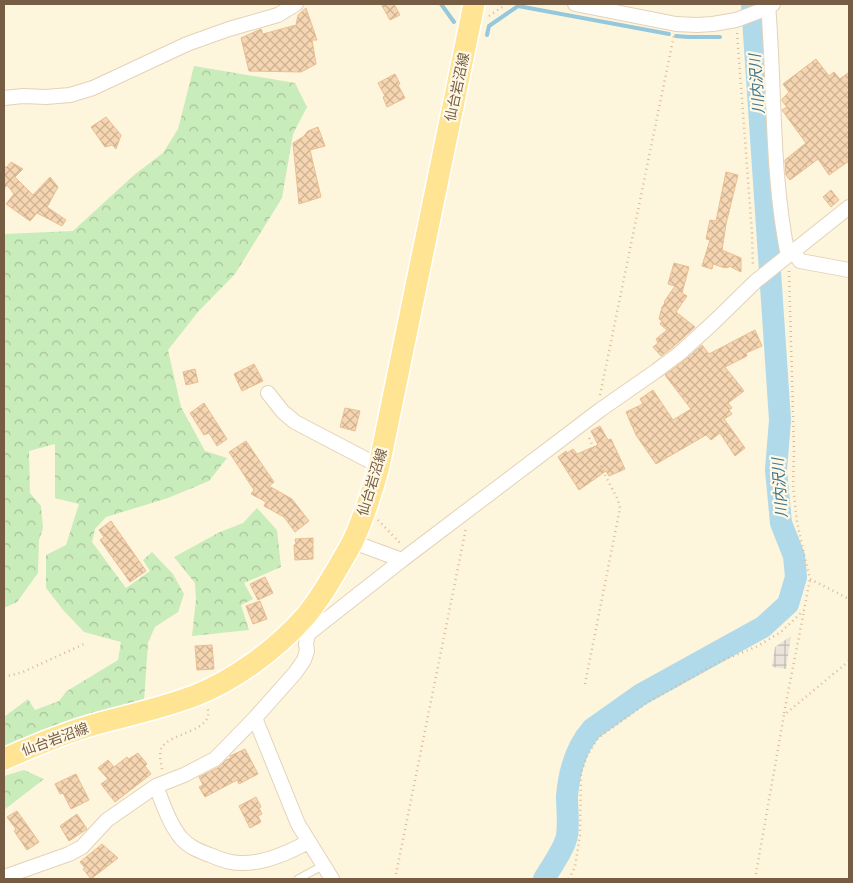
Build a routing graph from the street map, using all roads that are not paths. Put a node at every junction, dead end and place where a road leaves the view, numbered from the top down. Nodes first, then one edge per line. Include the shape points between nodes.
1 (296, 4) edge
2 (474, 4) edge
3 (575, 4) edge
4 (768, 6) edge
5 (4, 98) edge
6 (849, 207) edge
7 (788, 256) junction
8 (849, 270) edge
9 (268, 393) dead end
10 (379, 466) junction
11 (353, 542) junction
12 (402, 560) junction
13 (255, 718) junction
14 (4, 759) edge
15 (160, 785) junction
16 (308, 842) junction
17 (324, 866) junction
18 (4, 877) edge
19 (298, 879) edge
20 (332, 879) edge

1 - 5 street via 278,15 187,44 93,88 70,95
2 - 10 main road, 仙台岩沼線
3 - 4 street via 676,24 712,24 739,18
4 - 7 street via 778,188
6 - 7 street
7 - 8 street
7 - 12 street via 680,353
9 - 10 street via 295,422
10 - 11 main road, 仙台岩沼線
11 - 12 street
11 - 14 main road, 仙台岩沼線 via 327,588 305,617 230,679 165,706 47,740
12 - 13 street via 308,634 304,660
13 - 15 street via 215,759
13 - 16 street via 288,802
15 - 16 street via 170,819 194,849 239,864 284,854
15 - 18 street via 108,820 76,851
16 - 17 street
17 - 19 lane
17 - 20 street

